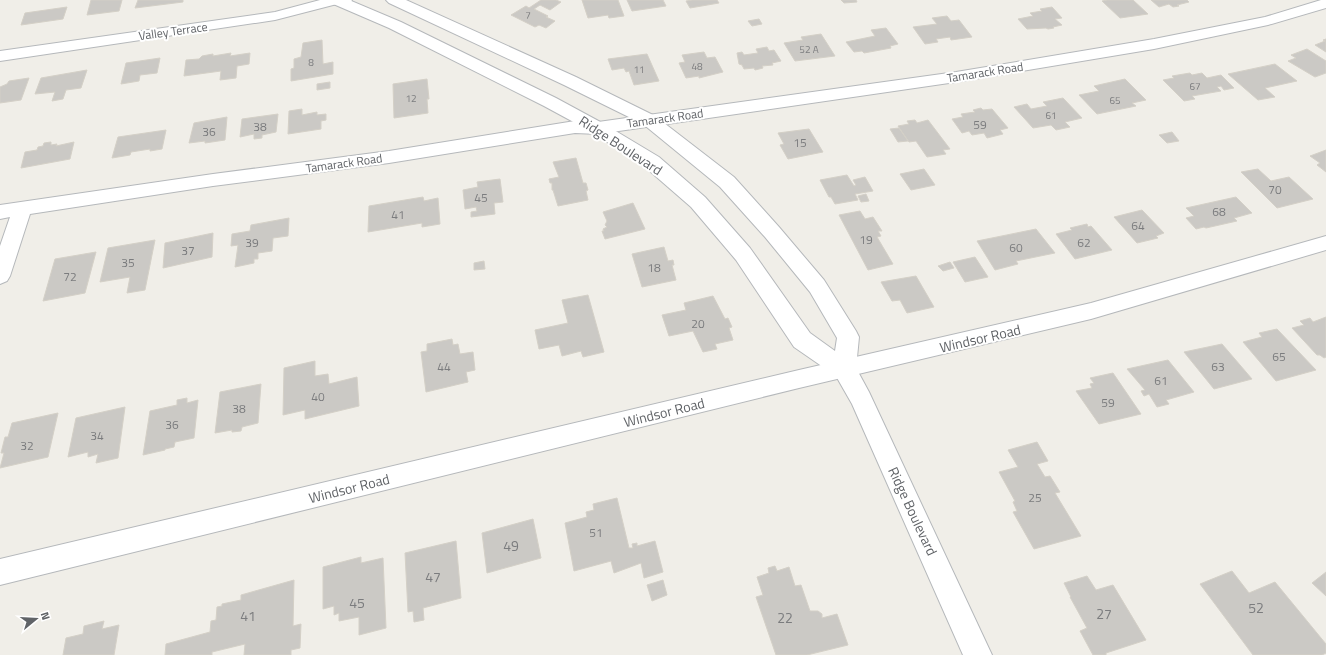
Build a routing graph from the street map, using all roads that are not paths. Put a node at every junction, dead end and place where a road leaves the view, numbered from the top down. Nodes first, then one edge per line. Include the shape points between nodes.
1 (336, 0) edge
2 (345, 0) edge
3 (394, 0) edge
4 (1326, 3) edge
5 (0, 56) edge
6 (649, 120) junction
7 (598, 128) junction
8 (22, 209) junction
9 (0, 212) edge
10 (1326, 243) edge
11 (0, 276) edge
12 (844, 369) junction
13 (0, 572) edge
14 (978, 655) edge

1 - 2 street, Valley Terrace
1 - 5 street, Valley Terrace via 268,18
1 - 7 street, Ridge Boulevard via 395,25
3 - 6 street
4 - 6 street, Tamarack Road via 1268,21 1154,44 956,77
6 - 7 street, Tamarack Road
6 - 12 street via 727,182 817,286 848,337
7 - 8 street, Tamarack Road via 575,126 389,157
7 - 12 street, Ridge Boulevard via 652,162 698,202 743,254 802,340
8 - 9 street, Tamarack Road
8 - 11 street
10 - 12 street, Windsor Road via 1091,311
12 - 13 street, Windsor Road
12 - 14 street, Ridge Boulevard via 861,399

